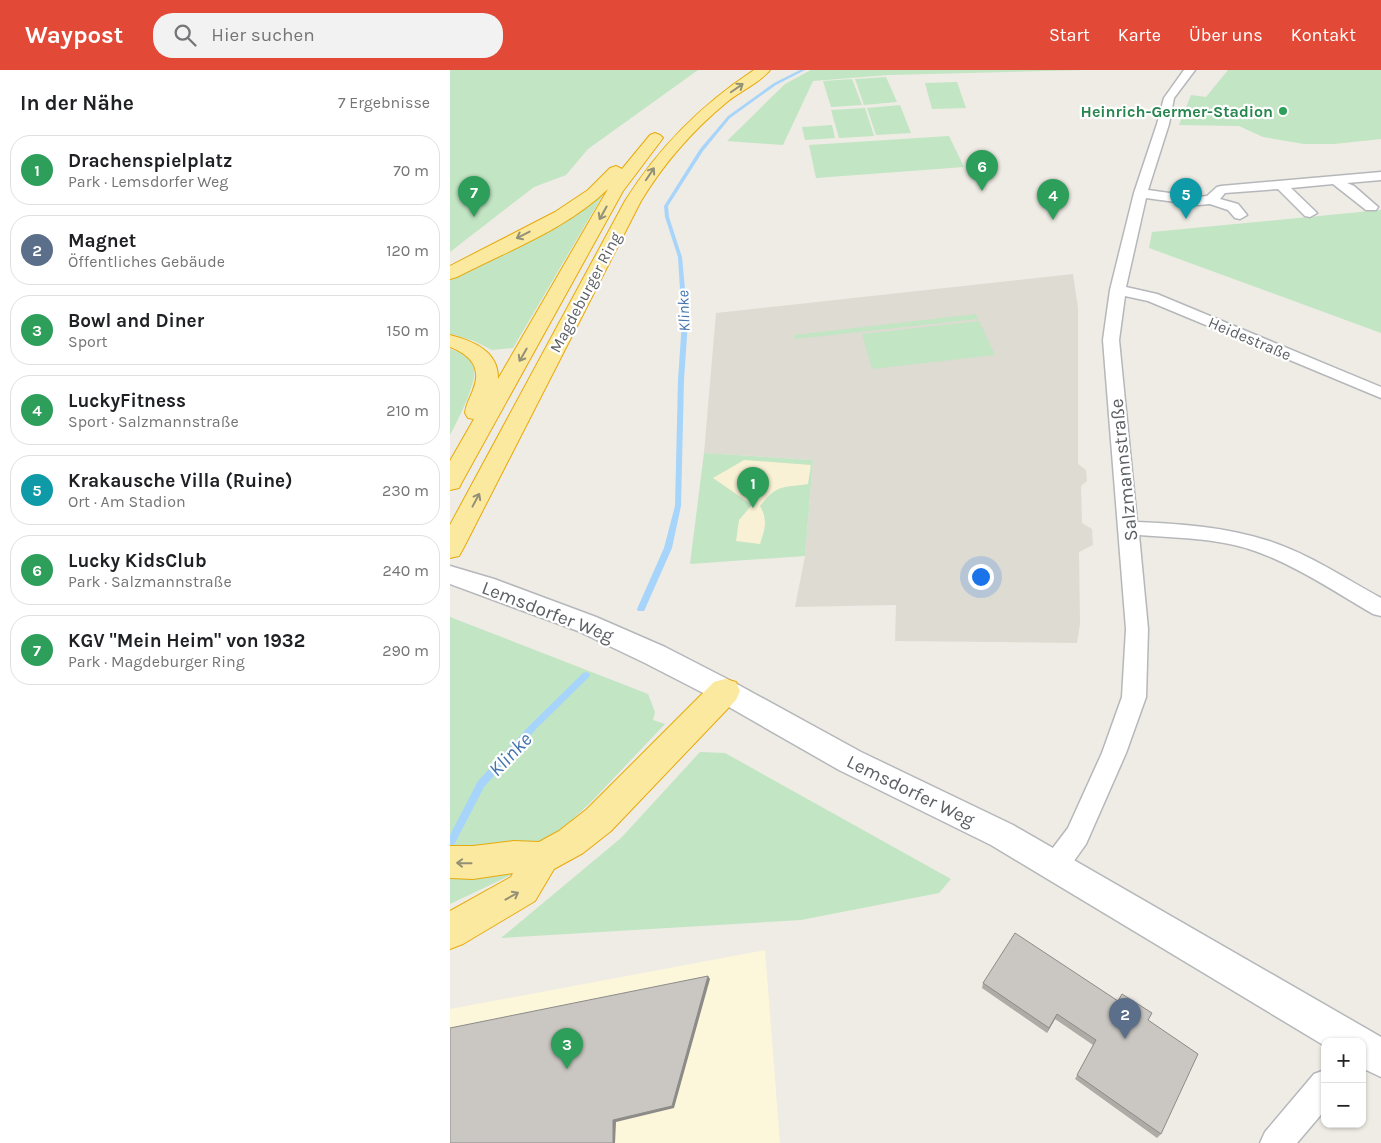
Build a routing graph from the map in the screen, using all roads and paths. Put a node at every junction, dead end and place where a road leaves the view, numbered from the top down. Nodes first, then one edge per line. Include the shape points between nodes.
1 (743, 70) edge
2 (763, 70) edge
3 (1190, 70) edge
4 (700, 99) dead end
5 (666, 127) dead end
6 (638, 158) junction
7 (1381, 176) edge
8 (1336, 180) junction
9 (1281, 185) junction
10 (1140, 192) junction
11 (1211, 200) junction
12 (1371, 207) dead end
13 (1310, 212) dead end
14 (1240, 214) dead end
15 (450, 272) edge
16 (1117, 290) junction
17 (450, 340) edge
18 (1381, 393) edge
19 (476, 436) junction
20 (450, 482) edge
21 (1129, 528) junction
22 (452, 546) edge
23 (450, 575) edge
24 (1381, 608) edge
25 (725, 691) junction
26 (527, 858) junction
27 (450, 862) edge
28 (1055, 866) junction
29 (460, 925) edge
30 (1344, 1038) edge
31 (1366, 1050) edge
32 (1381, 1058) edge
33 (1321, 1090) edge
34 (1276, 1143) edge

1 - 4 highway
22 -> 2 highway, Magdeburger Ring via 648,176 692,123
3 - 10 street, Salzmannstraße via 1169,96
5 - 6 highway, Magdeburger Ring
6 -> 15 highway via 622,164 596,192 566,212
6 -> 19 highway, Magdeburger Ring via 615,191
7 - 8 street
8 - 9 street
8 - 12 street
9 - 11 street via 1220,190
9 - 13 street
10 - 11 street
10 - 16 street, Salzmannstraße
11 - 14 street via 1233,207
16 - 18 street, Heidestraße via 1152,297
16 - 21 street, Salzmannstraße via 1111,340
17 - 19 highway via 470,348 482,358 487,368 485,386 476,406
19 - 20 highway, Magdeburger Ring
21 - 24 street via 1208,534 1249,542 1280,553
21 - 28 street, Salzmannstraße via 1137,629 1134,697 1114,753 1077,836
23 - 25 street, Lemsdorfer Weg via 556,612 655,655
25 - 26 highway via 599,820 571,842
25 - 28 street, Lemsdorfer Weg via 850,761 1002,835
26 -> 27 highway
29 -> 26 highway via 523,889
28 - 30 street, Lemsdorfer Weg
31 - 32 street, Lemsdorfer Weg
33 - 34 street

